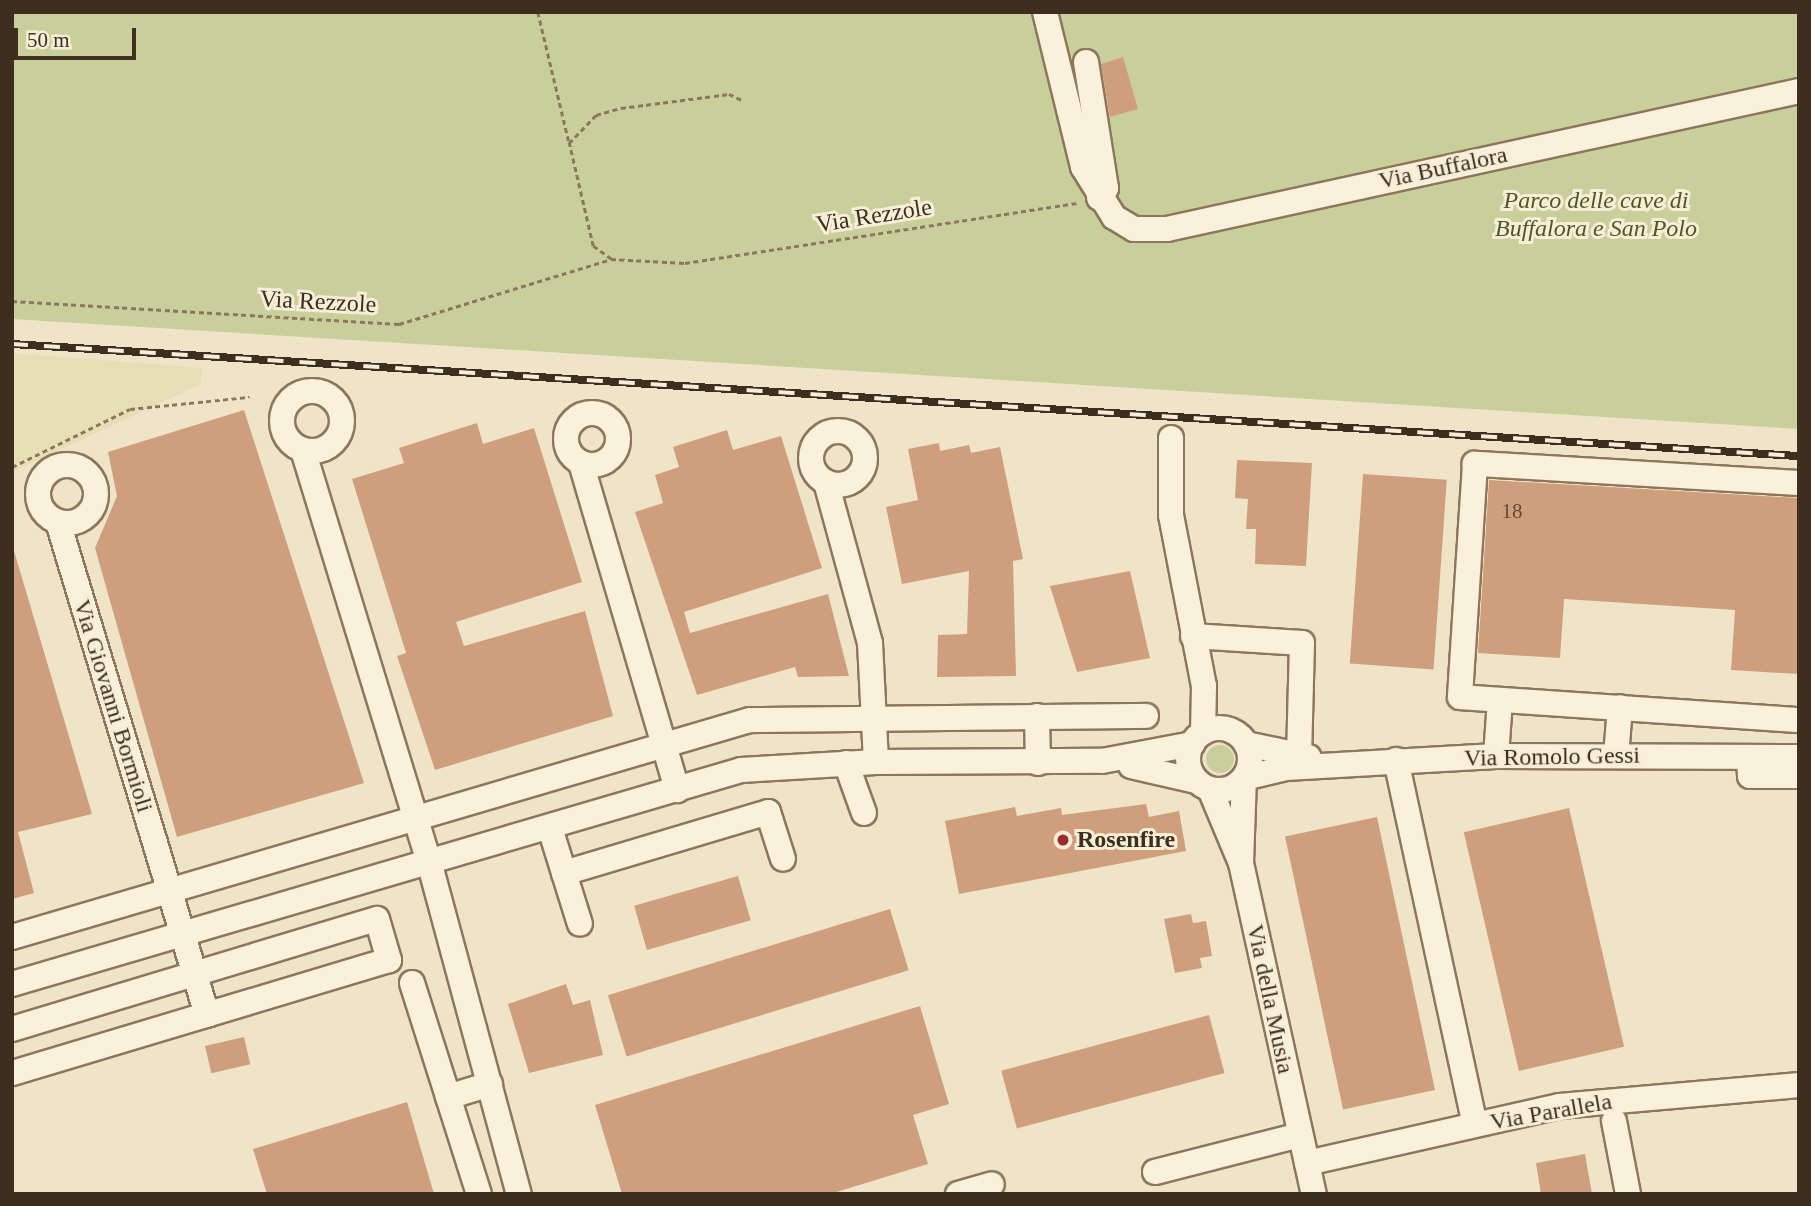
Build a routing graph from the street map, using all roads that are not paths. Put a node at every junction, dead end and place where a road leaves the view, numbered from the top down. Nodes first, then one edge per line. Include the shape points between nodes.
1 (1045, 12) edge
2 (1086, 62) dead end
3 (1799, 90) edge
4 (1099, 198) junction
5 (1171, 438) dead end
6 (303, 450) dead end
7 (581, 463) dead end
8 (826, 482) dead end
9 (1799, 483) edge
10 (58, 522) dead end
11 (1193, 636) junction
12 (1500, 699) junction
13 (1620, 707) junction
14 (874, 714) junction
15 (1037, 716) junction
16 (1146, 716) dead end
17 (1799, 720) edge
18 (1207, 735) junction
19 (661, 743) junction
20 (1246, 744) junction
21 (1616, 755) junction
22 (1299, 756) junction
23 (1496, 756) junction
24 (1749, 757) junction
25 (1799, 757) edge
26 (1396, 760) junction
27 (1102, 761) junction
28 (876, 762) junction
29 (1355, 762) junction
30 (846, 763) junction
31 (1038, 763) junction
32 (1799, 776) edge
33 (1244, 778) junction
34 (1203, 785) junction
35 (677, 790) junction
36 (863, 813) dead end
37 (415, 817) junction
38 (550, 828) junction
39 (783, 859) dead end
40 (1241, 863) junction
41 (430, 865) junction
42 (564, 873) junction
43 (168, 891) junction
44 (580, 924) dead end
45 (181, 933) junction
46 (12, 937) edge
47 (194, 974) junction
48 (412, 983) dead end
49 (12, 984) edge
50 (207, 1015) junction
51 (12, 1029) edge
52 (12, 1073) edge
53 (490, 1084) junction
54 (1799, 1085) edge
55 (448, 1097) junction
56 (1614, 1121) dead end
57 (1475, 1125) junction
58 (1300, 1135) junction
59 (1307, 1163) junction
60 (1155, 1172) dead end
61 (992, 1184) dead end
62 (522, 1188) edge
63 (479, 1194) edge
64 (958, 1194) edge
65 (1314, 1194) edge
66 (1628, 1194) edge

1 - 4 street, Via Buffalora via 1083,167
2 - 4 street via 1106,188
3 - 4 street, Via Buffalora via 1167,229 1124,225
5 - 11 street, Via della Musia via 1171,515
6 - 37 street
7 - 19 street
8 - 14 street via 870,643
9 - 12 street via 1475,464 1460,697
10 - 43 street, Via Giovanni Bormioli
11 - 18 street, Via della Musia via 1204,686
11 - 22 street via 1302,643
12 - 13 street
12 - 23 street
13 - 17 street
13 - 21 street
14 - 15 street
14 - 19 street via 750,720
14 - 28 street
15 - 16 street
15 - 31 street
18 - 20 street, Via della Musia
18 - 27 street
18 - 34 street, Via della Musia via 1188,763
19 - 35 street
19 - 37 street
20 - 22 street, Via Romolo Gessi
20 - 33 street, Via della Musia via 1250,762
21 - 23 street, Via Romolo Gessi
21 - 24 street, Via Romolo Gessi
22 - 29 street, Via Romolo Gessi
23 - 26 street, Via Romolo Gessi
24 - 25 street, Via Romolo Gessi
24 - 32 street via 1750,776
26 - 29 street, Via Romolo Gessi
26 - 57 street
27 - 31 street
27 - 34 street
28 - 30 street
28 - 31 street
29 - 33 street, Via Romolo Gessi
30 - 35 street via 741,770
30 - 36 street
33 - 34 street via 1229,789
33 - 40 street, Via della Musia
34 - 40 street, Via della Musia
35 - 38 street
37 - 41 street
37 - 43 street
38 - 41 street
38 - 42 street
39 - 42 street via 768,812
40 - 58 street, Via della Musia
41 - 45 street
41 - 53 street
42 - 44 street
43 - 45 street, Via Giovanni Bormioli
43 - 46 street
45 - 47 street, Via Giovanni Bormioli
45 - 49 street
47 - 50 street, Via Giovanni Bormioli
47 - 50 street via 377,919 389,960
47 - 51 street
48 - 55 street
50 - 52 street
53 - 55 street
53 - 62 street
54 - 57 street, Via Parallela via 1560,1106
55 - 63 street
56 - 66 street
57 - 59 street, Via Parallela
58 - 59 street, Via della Musia
58 - 60 street
59 - 65 street, Via della Musia
61 - 64 street

